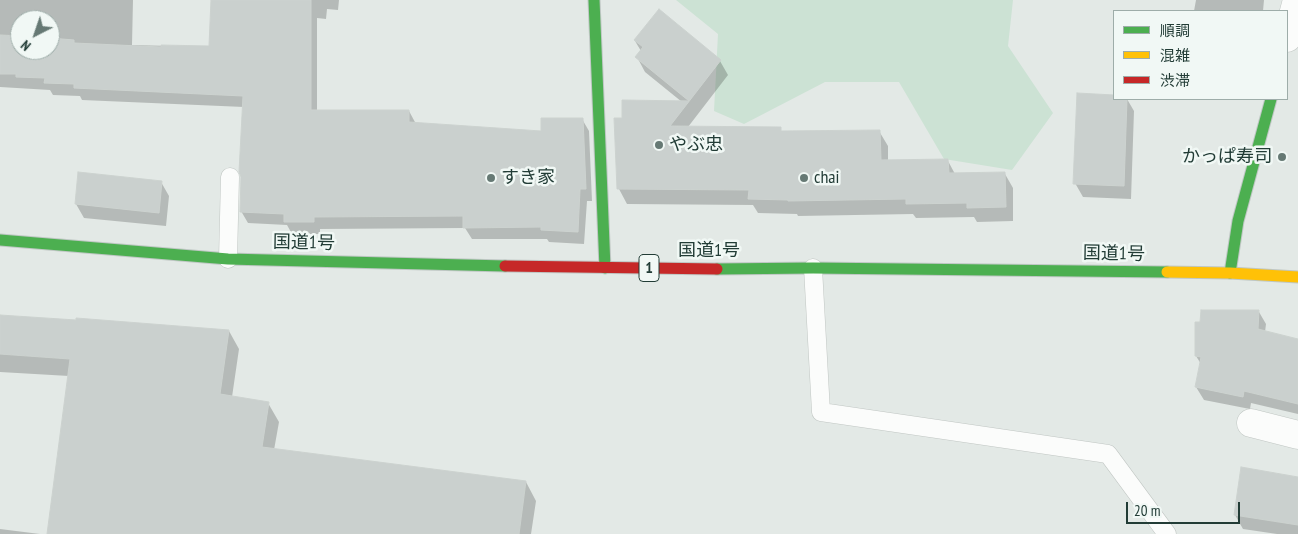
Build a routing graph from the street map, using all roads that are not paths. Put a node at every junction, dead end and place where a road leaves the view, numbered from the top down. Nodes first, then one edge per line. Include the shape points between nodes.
1 (594, 0) edge
2 (1297, 0) edge
3 (1288, 34) edge
4 (1271, 100) edge
5 (230, 177) dead end
6 (0, 240) edge
7 (228, 259) junction
8 (605, 268) junction
9 (813, 268) junction
10 (1230, 273) junction
11 (1298, 277) edge
12 (1251, 423) dead end
13 (1298, 435) edge
14 (1167, 534) edge

1 - 8 main road
2 - 3 street
4 - 10 main road via 1238,221
5 - 7 lane
6 - 7 main road, 国道1号 / 1
7 - 8 main road, 国道1号 / 1
8 - 9 main road, 国道1号 / 1
9 - 10 main road, 国道1号 / 1
9 - 14 lane via 821,412 1108,454
10 - 11 main road, 国道1号 / 1
12 - 13 street

